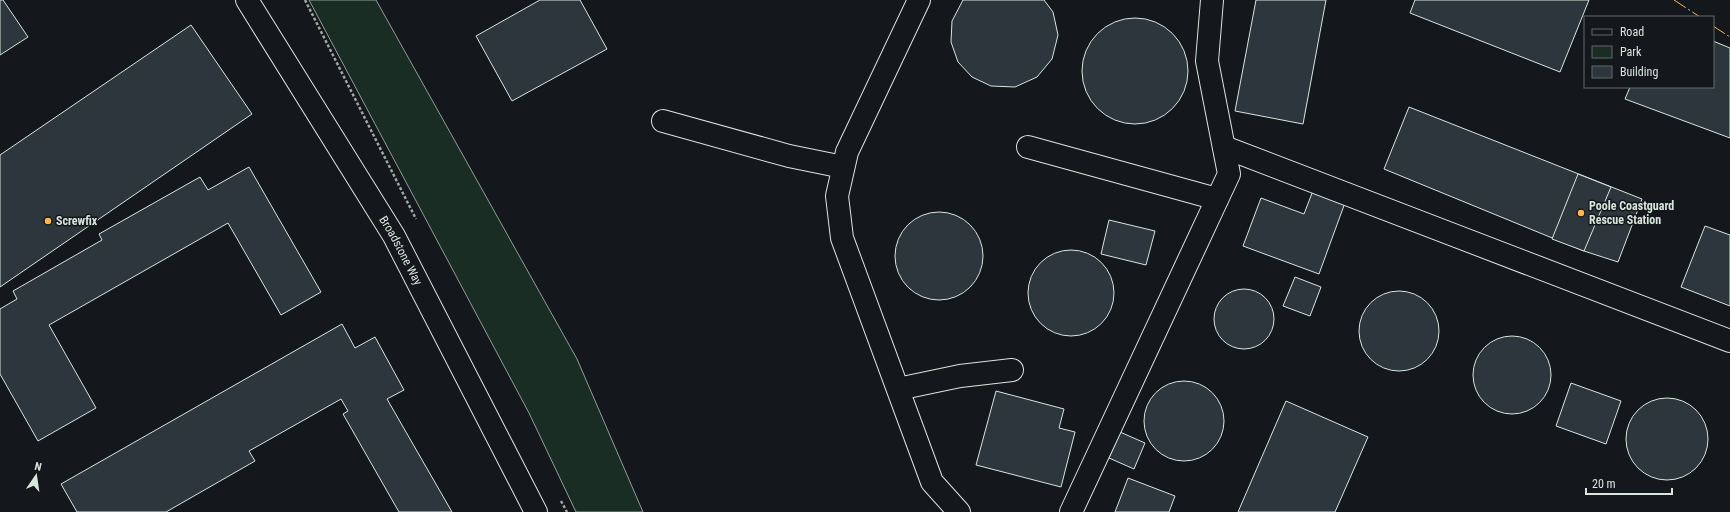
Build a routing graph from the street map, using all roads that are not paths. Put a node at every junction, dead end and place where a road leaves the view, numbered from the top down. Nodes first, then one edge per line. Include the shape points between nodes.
1 (247, 0) edge
2 (919, 0) edge
3 (1212, 0) edge
4 (663, 121) dead end
5 (1028, 147) dead end
6 (1224, 147) junction
7 (843, 167) junction
8 (1217, 200) junction
9 (1730, 342) edge
10 (1012, 370) dead end
11 (898, 389) junction
12 (536, 512) edge
13 (959, 512) edge
14 (1070, 512) edge

1 - 12 main road, Broadstone Way via 394,236
2 - 7 main road via 847,152
3 - 6 main road via 1207,61
4 - 7 main road via 789,156
5 - 8 main road
6 - 8 main road via 1229,174
6 - 9 main road
7 - 11 main road via 837,196 842,238
8 - 14 main road
10 - 11 main road via 960,376
11 - 13 main road via 932,482

